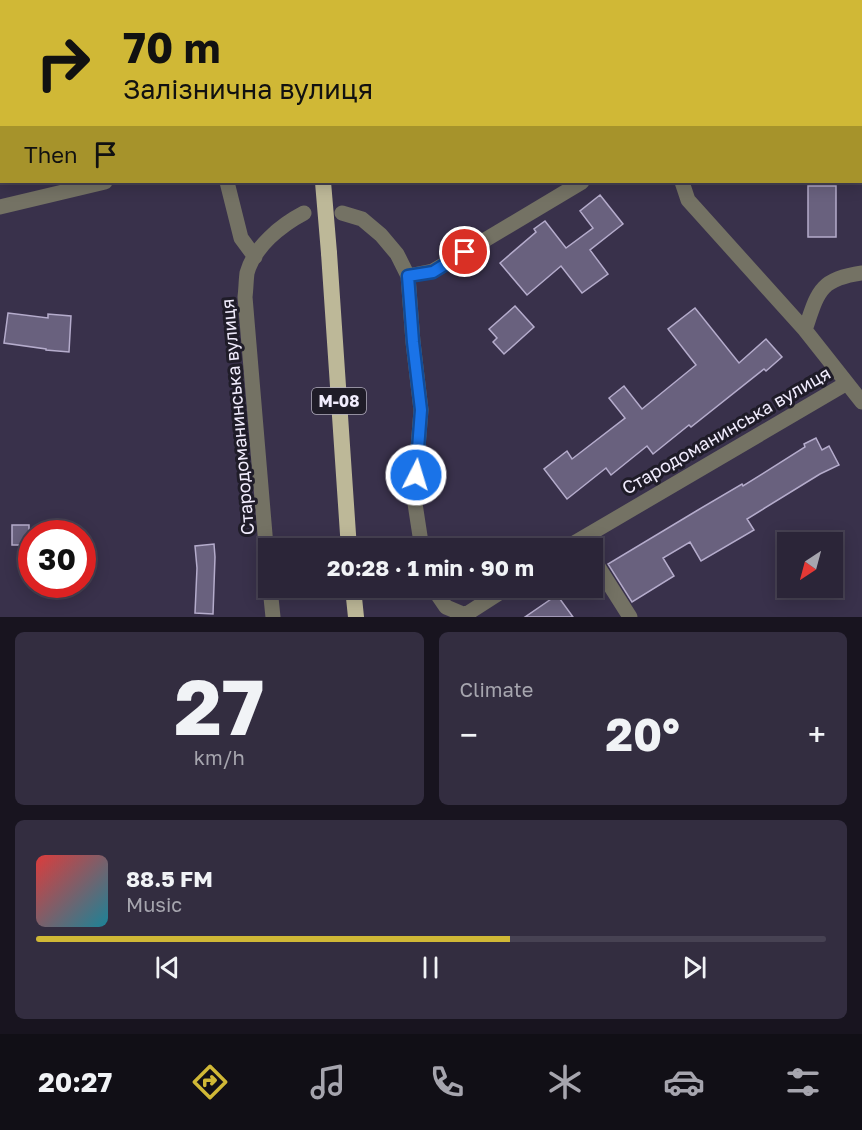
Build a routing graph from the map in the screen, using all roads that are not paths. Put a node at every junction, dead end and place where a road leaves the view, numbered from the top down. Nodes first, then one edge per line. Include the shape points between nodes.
1 (101, 183) edge
2 (227, 183) edge
3 (323, 183) edge
4 (580, 183) edge
5 (681, 183) edge
6 (0, 207) edge
7 (304, 213) dead end
8 (342, 213) dead end
9 (255, 256) junction
10 (862, 273) edge
11 (408, 276) junction
12 (805, 330) junction
13 (847, 383) junction
14 (862, 402) edge
15 (265, 538) edge
16 (348, 538) edge
17 (420, 538) edge
18 (594, 538) edge
19 (603, 574) edge
20 (271, 598) edge
21 (354, 598) edge
22 (440, 598) edge
23 (492, 598) edge
24 (464, 616) edge
25 (273, 617) edge
26 (356, 617) edge
27 (630, 617) edge

1 - 6 street
2 - 9 street via 241,238
3 - 16 highway, М-08, bridge
4 - 11 street via 433,272
5 - 12 street via 688,200
7 - 9 street, Стародоманинська вулиця via 278,229
8 - 11 street via 362,219 381,235 398,254
9 - 15 street, Стародоманинська вулиця via 245,297
10 - 12 street via 831,281 822,288
11 - 17 street via 421,410 414,497
12 - 13 street
13 - 14 street
13 - 18 street, Стародоманинська вулиця
19 - 27 street
20 - 25 street
21 - 26 highway
22 - 24 street via 446,608
23 - 24 street

